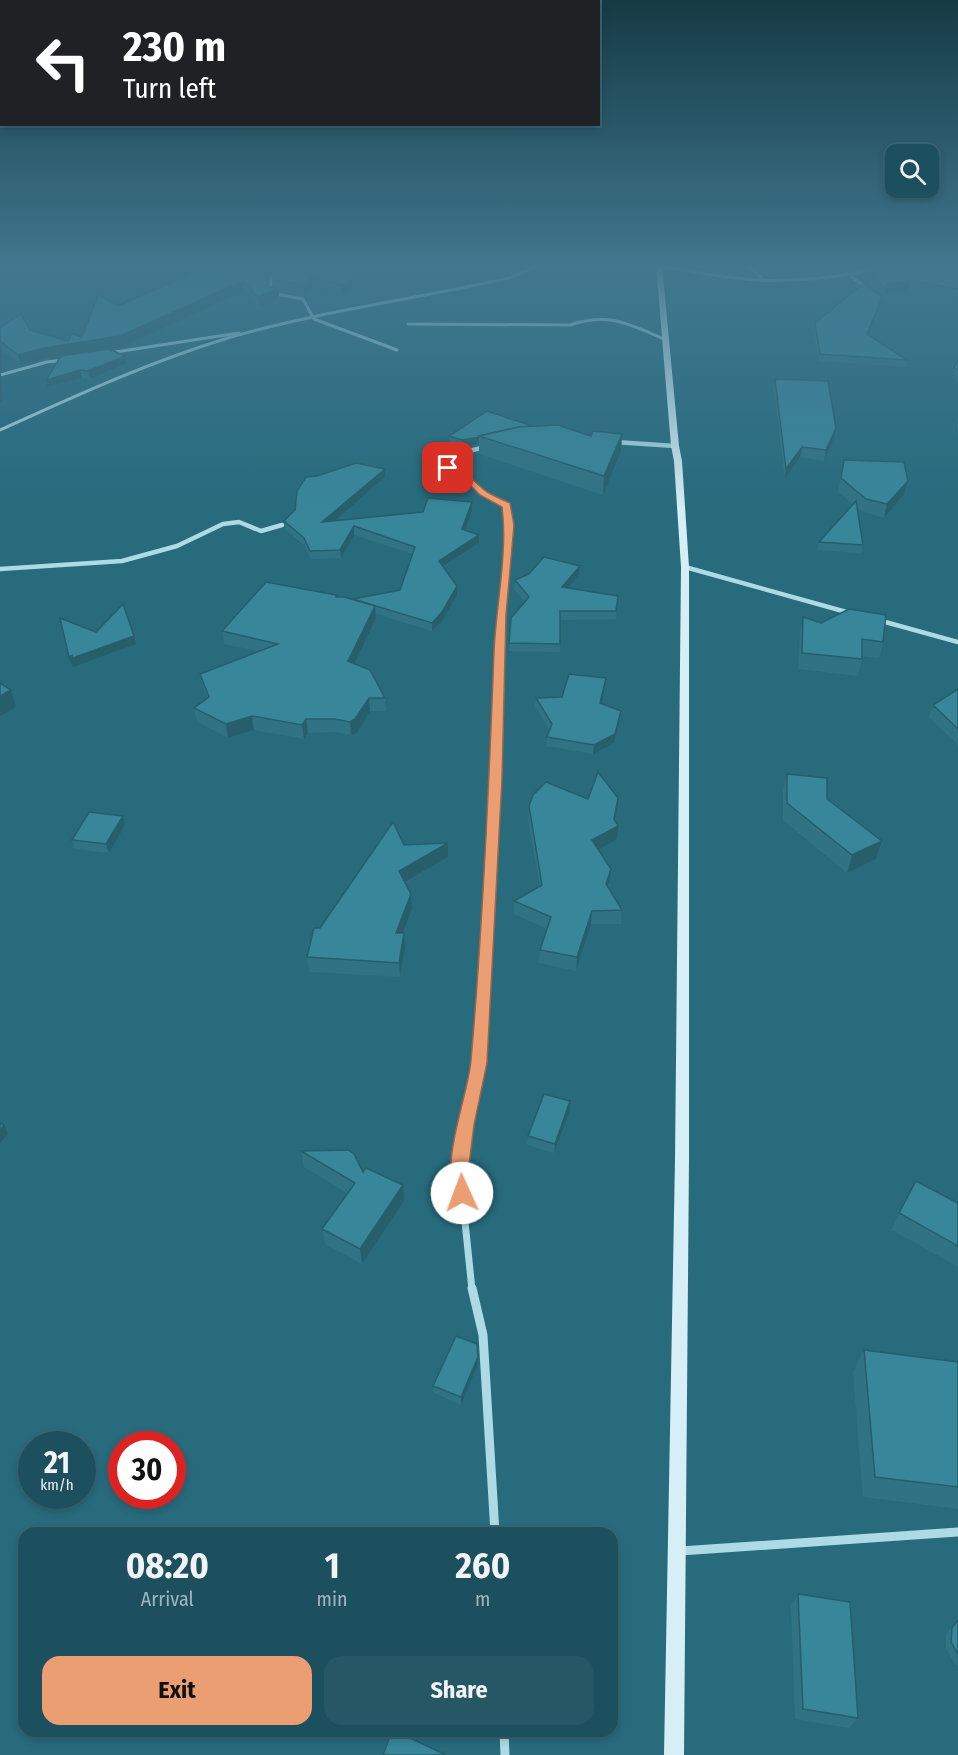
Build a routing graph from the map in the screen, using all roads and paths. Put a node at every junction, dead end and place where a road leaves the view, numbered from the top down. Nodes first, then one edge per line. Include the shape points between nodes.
1 (147, 347) edge
2 (206, 347) edge
3 (389, 347) edge
4 (667, 347) edge
5 (397, 350) dead end
6 (101, 354) edge
7 (70, 360) edge
8 (0, 375) edge
9 (0, 430) edge
10 (604, 441) edge
11 (495, 445) edge
12 (675, 446) junction
13 (282, 525) edge
14 (685, 567) junction
15 (0, 569) edge
16 (855, 614) edge
17 (867, 617) edge
18 (958, 642) edge
19 (495, 1527) edge
20 (958, 1532) edge
21 (677, 1551) junction
22 (504, 1737) edge
23 (505, 1755) edge
24 (674, 1755) edge

1 - 6 street
2 - 9 street via 158,362
3 - 5 street
4 - 12 street
7 - 8 street
10 - 12 street
11 - 19 street via 439,458 483,494 507,505 510,525 501,615 479,1063 465,1125 460,1173 473,1295 483,1335
12 - 14 street
13 - 15 street via 261,531 239,522 223,524 177,546 122,561
14 - 16 street
14 - 21 street
17 - 18 street
20 - 21 street
21 - 24 street
22 - 23 street

